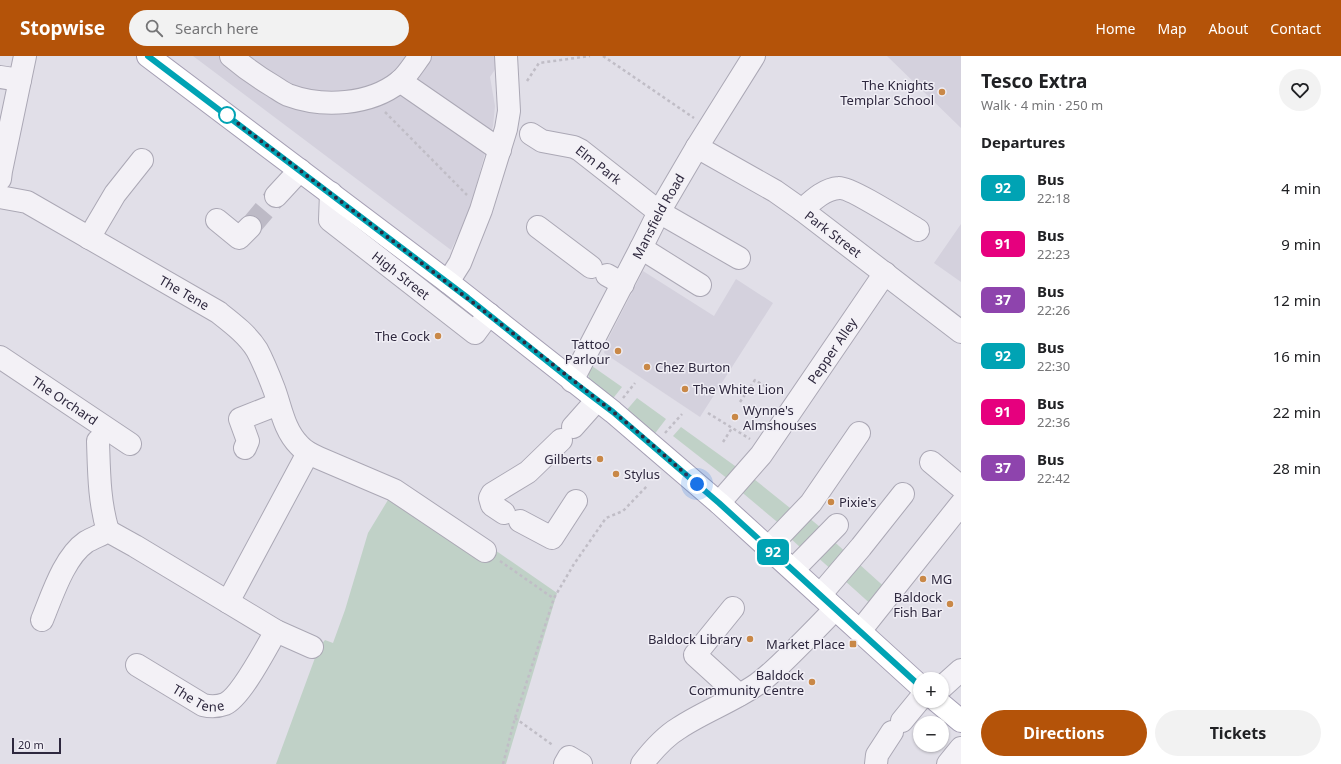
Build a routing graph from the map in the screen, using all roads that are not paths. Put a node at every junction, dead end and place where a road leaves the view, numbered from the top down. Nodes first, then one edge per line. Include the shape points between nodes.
1 (25, 56) edge
2 (148, 56) edge
3 (231, 56) edge
4 (420, 56) edge
5 (506, 56) edge
6 (752, 57) edge
7 (10, 78) edge
8 (400, 81) junction
9 (531, 134) dead end
10 (697, 147) junction
11 (500, 150) junction
12 (142, 160) dead end
13 (300, 170) junction
14 (0, 180) edge
15 (331, 193) junction
16 (276, 196) tunnel mouth
17 (0, 197) edge
18 (802, 210) junction
19 (658, 212) junction
20 (217, 220) dead end
21 (250, 227) tunnel mouth
22 (538, 227) dead end
23 (918, 230) dead end
24 (88, 238) junction
25 (641, 248) junction
26 (738, 258) dead end
27 (885, 273) junction
28 (607, 275) junction
29 (448, 282) junction
30 (700, 285) dead end
31 (489, 314) junction
32 (961, 332) edge
33 (0, 357) edge
34 (572, 381) junction
35 (597, 400) junction
36 (278, 404) junction
37 (859, 433) dead end
38 (98, 441) dead end
39 (130, 444) dead end
40 (246, 448) dead end
41 (308, 453) junction
42 (931, 462) dead end
43 (961, 487) edge
44 (903, 494) dead end
45 (576, 501) dead end
46 (719, 503) junction
47 (961, 504) edge
48 (837, 525) dead end
49 (108, 531) junction
50 (768, 548) junction
51 (485, 550) road end
52 (793, 570) junction
53 (228, 602) junction
54 (828, 602) junction
55 (733, 608) dead end
56 (42, 620) dead end
57 (276, 631) junction
58 (860, 631) junction
59 (312, 647) dead end
60 (138, 665) dead end
61 (961, 670) edge
62 (913, 680) edge
63 (949, 681) edge
64 (739, 695) junction
65 (913, 708) edge
66 (945, 708) edge
67 (961, 721) edge
68 (961, 748) edge
69 (642, 764) edge
70 (876, 764) edge
71 (948, 764) edge

1 - 7 street
2 - 13 main road, High Street
3 - 8 street via 253,74 287,95 305,100 351,102 377,96
4 - 8 street
5 - 11 street via 509,111
6 - 10 street, Mansfield Road
7 - 14 street
8 - 11 street
9 - 19 street, Elm Park via 542,141 580,150
10 - 18 street, Park Street via 775,191
10 - 19 street, Mansfield Road
11 - 29 street via 481,210 460,263
12 - 24 street via 115,194
13 - 15 main road, High Street
13 - 16 street
15 - 29 main road, High Street
15 - 31 street, High Street via 330,220 475,333
17 - 24 street, The Tene via 27,202
18 - 23 street via 815,198 840,188
18 - 27 street, Park Street
19 - 25 street, Mansfield Road
19 - 26 street, Elm Park
20 - 21 street via 239,238
22 - 28 street
24 - 36 street, The Tene via 211,308 233,324 256,349 264,363
25 - 28 street, Mansfield Road
25 - 30 street
27 - 32 street, Park Street
27 - 46 street, Pepper Alley via 761,455
28 - 34 street, Mansfield Road
29 - 31 main road, High Street
31 - 34 main road, High Street
33 - 39 street, The Orchard
34 - 35 main road, High Street
35 - 45 street via 528,472 492,494 490,502 552,538
35 - 46 main road, High Street
36 - 40 street via 240,419 248,442
36 - 41 street, The Tene via 287,427 298,444
37 - 50 street via 811,503
38 - 49 street via 102,504
41 - 51 street, The Tene via 394,490
41 - 53 street
42 - 43 street
44 - 54 street via 861,547
46 - 50 main road, High Street
47 - 58 street
48 - 52 street
49 - 53 street
49 - 56 street via 85,543 71,558
50 - 52 main road, High Street
52 - 54 main road, High Street
53 - 57 street
54 - 58 main road, High Street
54 - 64 street via 813,634 770,674
55 - 64 street via 695,655
57 - 59 street
57 - 60 street, The Tene via 236,696 218,706 203,705
58 - 62 main road, High Street
61 - 63 street
64 - 69 street via 677,729
65 - 70 street via 877,755
66 - 67 main road
68 - 71 street

